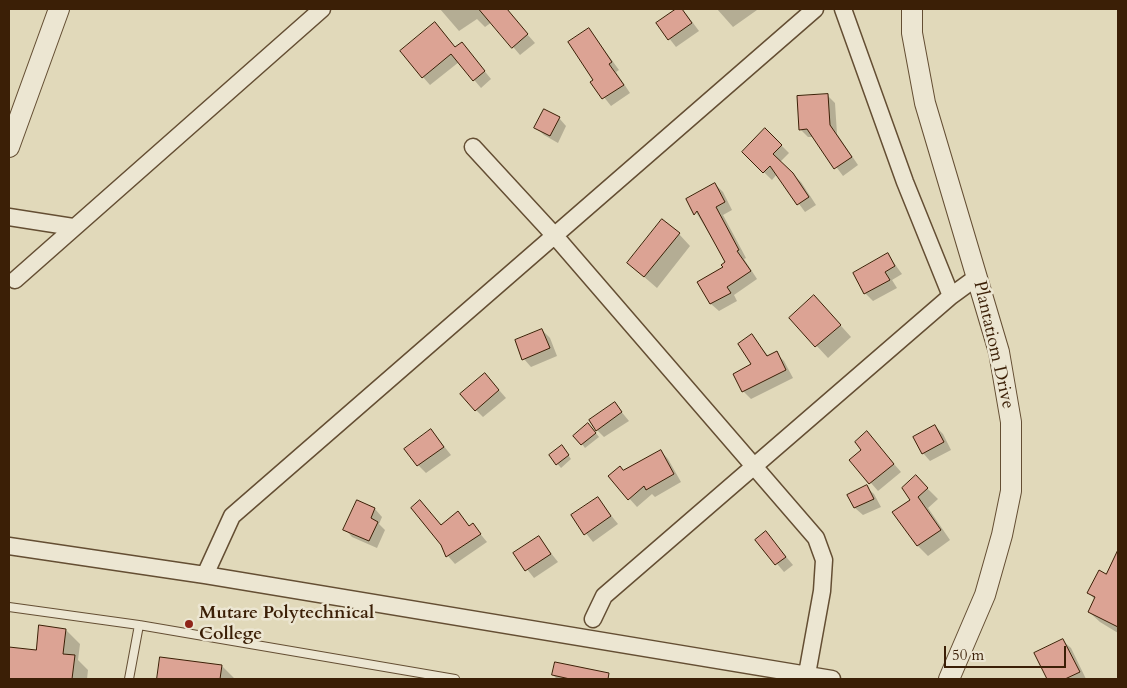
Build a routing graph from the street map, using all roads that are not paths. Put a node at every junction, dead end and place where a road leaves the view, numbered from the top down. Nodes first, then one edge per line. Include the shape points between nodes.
1 (59, 9) edge
2 (322, 9) edge
3 (815, 9) edge
4 (843, 9) edge
5 (912, 9) edge
6 (9, 147) edge
7 (473, 147) dead end
8 (9, 217) edge
9 (73, 227) junction
10 (555, 236) junction
11 (977, 277) junction
12 (15, 280) dead end
13 (952, 296) junction
14 (753, 468) junction
15 (9, 546) edge
16 (205, 575) junction
17 (9, 607) edge
18 (593, 619) dead end
19 (139, 625) junction
20 (807, 674) junction
21 (129, 679) edge
22 (455, 679) edge
23 (832, 679) edge
24 (949, 679) edge

1 - 6 street
2 - 9 street
3 - 10 street
4 - 13 street via 905,182
5 - 11 street, Plantatiom Drive via 912,32 925,103
7 - 10 street
8 - 9 street
9 - 12 street
10 - 14 street
10 - 16 street via 232,516
11 - 13 street
11 - 24 street, Plantatiom Drive via 999,352 1011,422 1012,491 985,595
13 - 14 street
14 - 18 street via 604,596
14 - 20 street via 816,538 824,560 822,591
15 - 16 street
16 - 20 street
17 - 19 lane
19 - 21 lane
19 - 22 lane
20 - 23 street

